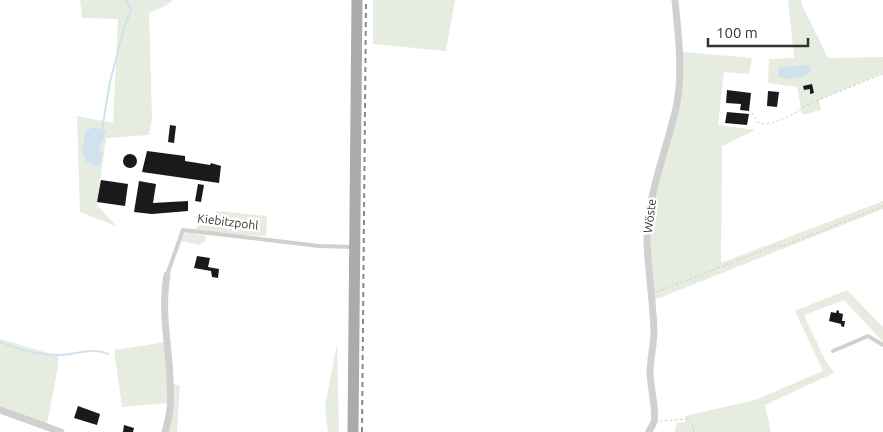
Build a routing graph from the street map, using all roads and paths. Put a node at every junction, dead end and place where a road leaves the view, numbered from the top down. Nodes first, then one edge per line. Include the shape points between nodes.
1 (357, 0) edge
2 (675, 0) edge
3 (883, 74) edge
4 (752, 113) dead end
5 (883, 206) edge
6 (355, 247) junction
7 (167, 275) joint
8 (651, 295) junction
9 (883, 345) edge
10 (833, 351) dead end
11 (0, 410) edge
12 (654, 422) junction
13 (60, 432) edge
14 (165, 432) edge
15 (353, 432) edge
16 (649, 432) edge
17 (694, 432) edge

1 - 6 main road
2 - 8 street, Wöste via 679,43 677,100 649,214 647,240
3 - 4 path via 772,123 758,122
5 - 8 path
6 - 7 lane, Kiebitzpohl via 319,246 182,230
6 - 15 main road
7 - 14 street, Kiebitzpohl via 164,308 170,410
8 - 12 street, Wöste via 654,337 650,386
9 - 10 lane via 868,336
11 - 13 street
12 - 16 street
12 - 17 path via 688,419

